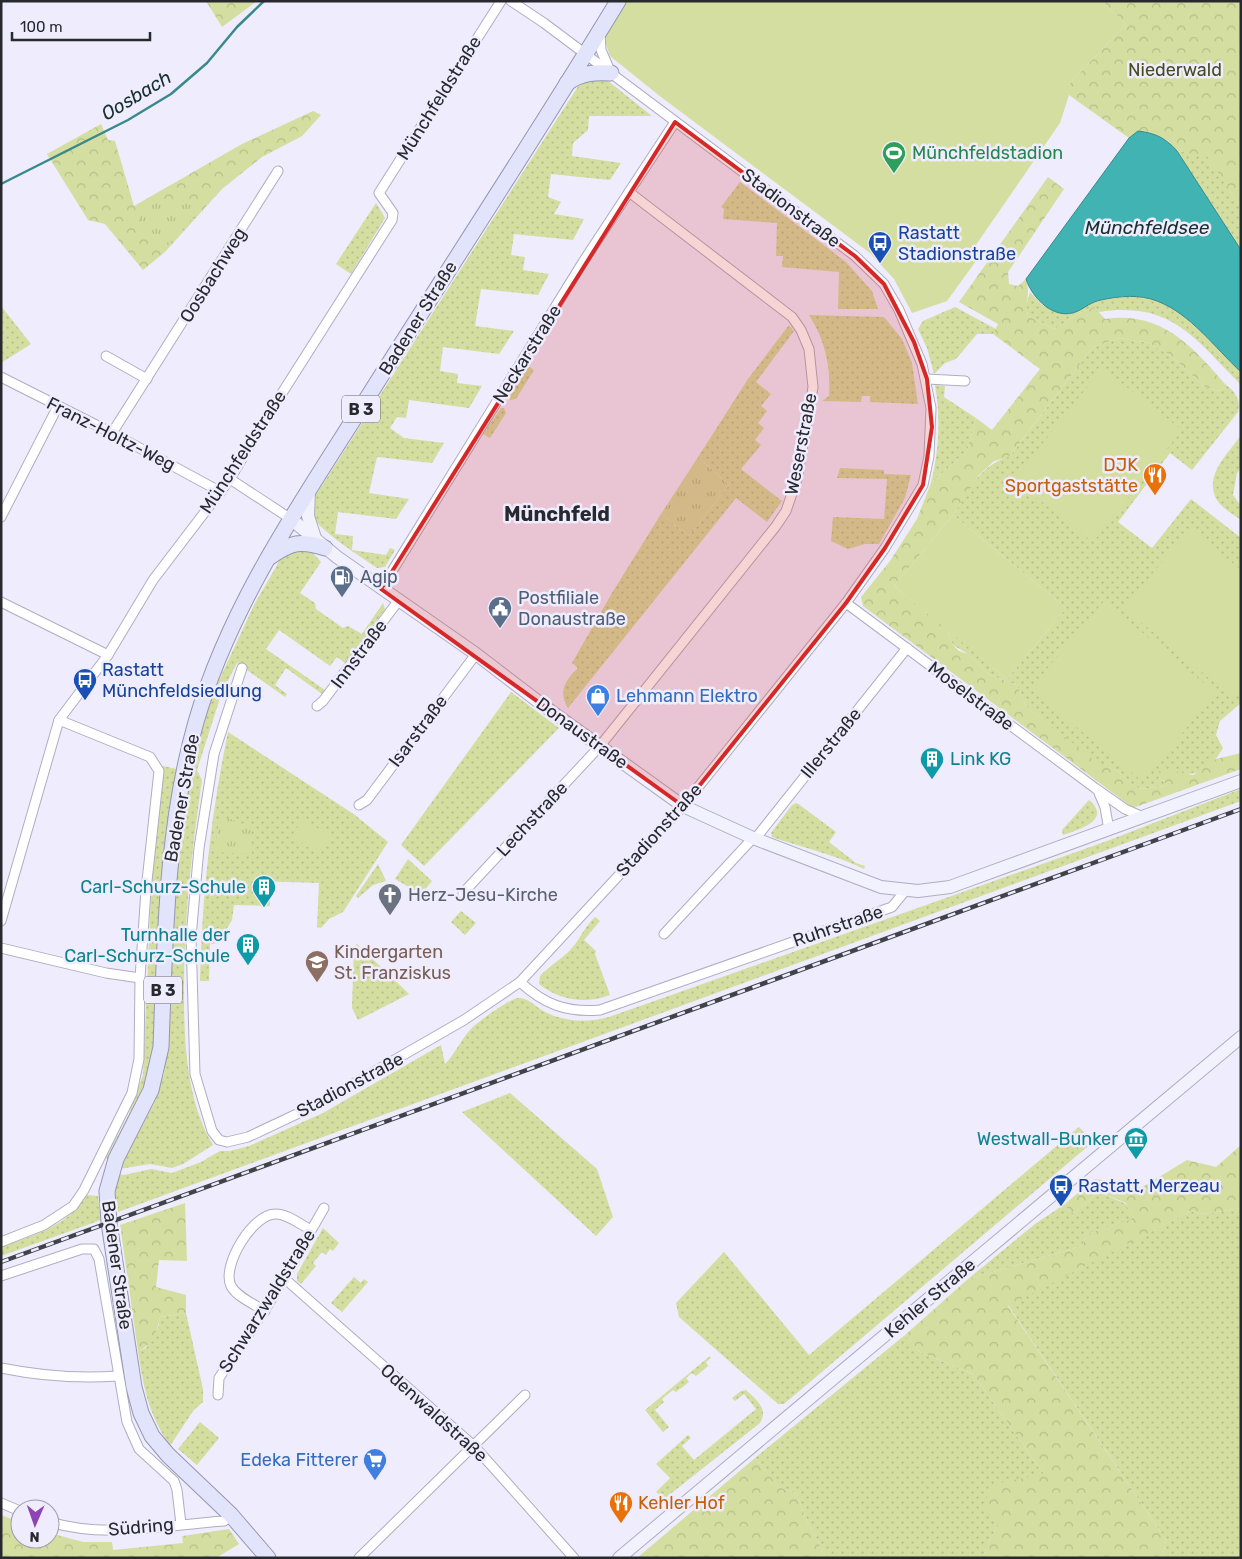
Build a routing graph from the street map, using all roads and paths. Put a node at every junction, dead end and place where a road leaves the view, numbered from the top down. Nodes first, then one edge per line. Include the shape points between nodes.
1 (501, 1) edge
2 (510, 1) edge
3 (618, 1) edge
4 (600, 30) junction
5 (586, 54) junction
6 (611, 73) junction
7 (566, 84) junction
8 (676, 122) junction
9 (278, 171) dead end
10 (629, 192) junction
11 (106, 356) dead end
12 (1, 377) edge
13 (147, 379) junction
14 (926, 379) junction
15 (965, 381) dead end
16 (58, 406) junction
17 (112, 433) junction
18 (230, 479) junction
19 (309, 490) junction
20 (221, 492) junction
21 (1, 517) edge
22 (291, 518) junction
23 (321, 544) junction
24 (269, 558) junction
25 (381, 589) junction
26 (399, 600) junction
27 (1, 602) edge
28 (846, 603) junction
29 (907, 648) junction
30 (476, 654) junction
31 (108, 655) junction
32 (242, 668) dead end
33 (317, 706) dead end
34 (59, 720) junction
35 (600, 746) junction
36 (1241, 781) edge
37 (1095, 788) junction
38 (359, 805) dead end
39 (683, 806) junction
40 (1143, 817) junction
41 (1108, 830) junction
42 (754, 838) junction
43 (905, 891) junction
44 (463, 893) dead end
45 (1, 921) edge
46 (664, 934) dead end
47 (1, 948) edge
48 (140, 978) junction
49 (520, 982) junction
50 (1241, 1037) edge
51 (324, 1208) dead end
52 (311, 1230) junction
53 (1, 1242) edge
54 (1, 1276) edge
55 (284, 1278) junction
56 (264, 1311) junction
57 (1, 1368) edge
58 (118, 1376) junction
59 (218, 1395) dead end
60 (526, 1395) dead end
61 (474, 1446) junction
62 (231, 1515) junction
63 (60, 1524) edge
64 (181, 1524) junction
65 (268, 1558) edge
66 (359, 1558) edge
67 (574, 1558) edge
68 (619, 1558) edge

1 - 18 street, Münchfeldstraße via 379,193 393,213 392,220
2 - 5 street
3 - 4 main road, Badener Straße / B 3
4 - 5 main road, Badener Straße / B 3
4 - 6 street, Stadionstraße via 601,50
5 - 6 street, Stadionstraße
5 - 7 main road, Badener Straße / B 3
6 - 7 main road via 587,73
6 - 8 street, Stadionstraße
7 - 19 main road, Badener Straße / B 3
8 - 10 street, Neckarstraße
8 - 14 street, Stadionstraße via 855,256 876,276 905,322
9 - 13 street, Oosbachweg
10 - 25 street, Neckarstraße
10 - 35 street, Weserstraße via 792,318 809,349 813,387 797,479 786,511
11 - 13 street
12 - 16 street, Franz-Holtz-Weg
13 - 17 street, Oosbachweg
14 - 15 street
14 - 28 street, Stadionstraße via 932,427 923,485 885,548
16 - 17 street, Franz-Holtz-Weg
16 - 21 street
17 - 20 street, Franz-Holtz-Weg
18 - 20 street, Münchfeldstraße
18 - 22 street
19 - 22 main road, Badener Straße / B 3
19 - 23 street via 308,516
20 - 31 street, Münchfeldstraße via 153,580
22 - 23 street, Donaustraße
22 - 24 main road, Badener Straße / B 3
23 - 24 main road via 294,543
23 - 25 street, Donaustraße
24 - 62 main road, Badener Straße / B 3 via 226,641 189,747 170,860 157,1069 146,1104 116,1159 108,1191 109,1223 134,1387 141,1413 152,1436 168,1455
25 - 26 street, Donaustraße
26 - 30 street, Donaustraße
26 - 33 street, Innstraße
27 - 31 street
28 - 29 street, Moselstraße
28 - 39 street, Stadionstraße
29 - 37 street, Moselstraße
29 - 42 street, Illerstraße
30 - 35 street, Donaustraße
30 - 38 street, Isarstraße via 367,800
31 - 34 street, Münchfeldstraße
32 - 49 street, Stadionstraße via 214,754 199,848 191,937 195,1074 212,1131 226,1142 248,1137 343,1090 464,1020
34 - 45 street, Münchfeldstraße
34 - 48 street via 150,757 157,766
35 - 39 street, Donaustraße
35 - 44 street, Lechstraße
36 - 40 street
37 - 40 street, Moselstraße via 1125,810
37 - 41 street via 1102,797
39 - 42 street, Donaustraße
39 - 49 street, Stadionstraße
40 - 41 street
41 - 43 street via 950,887
42 - 43 street, Donaustraße via 872,884
42 - 46 street, Illerstraße
43 - 49 street, Ruhrstraße via 892,907 600,1010 582,1012 558,1007 534,995
47 - 48 street
48 - 53 street via 137,1076 126,1109 84,1190 73,1206 57,1218
50 - 68 street, Kehler Straße
51 - 52 street, Schwarzwaldstraße
52 - 55 street, Schwarzwaldstraße
52 - 56 street via 285,1216 269,1215 255,1224 239,1247 231,1268 230,1284
54 - 58 street via 82,1249 94,1249
55 - 56 street, Schwarzwaldstraße
55 - 61 street, Odenwaldstraße
56 - 59 street, Schwarzwaldstraße via 219,1378
57 - 58 street via 70,1378
58 - 64 street via 132,1436 139,1448 174,1481 178,1490
60 - 61 street
61 - 66 street
61 - 67 street, Odenwaldstraße
62 - 64 street, Südring via 224,1521
62 - 65 main road, Badener Straße / B 3
63 - 64 street, Südring via 90,1531 120,1531

